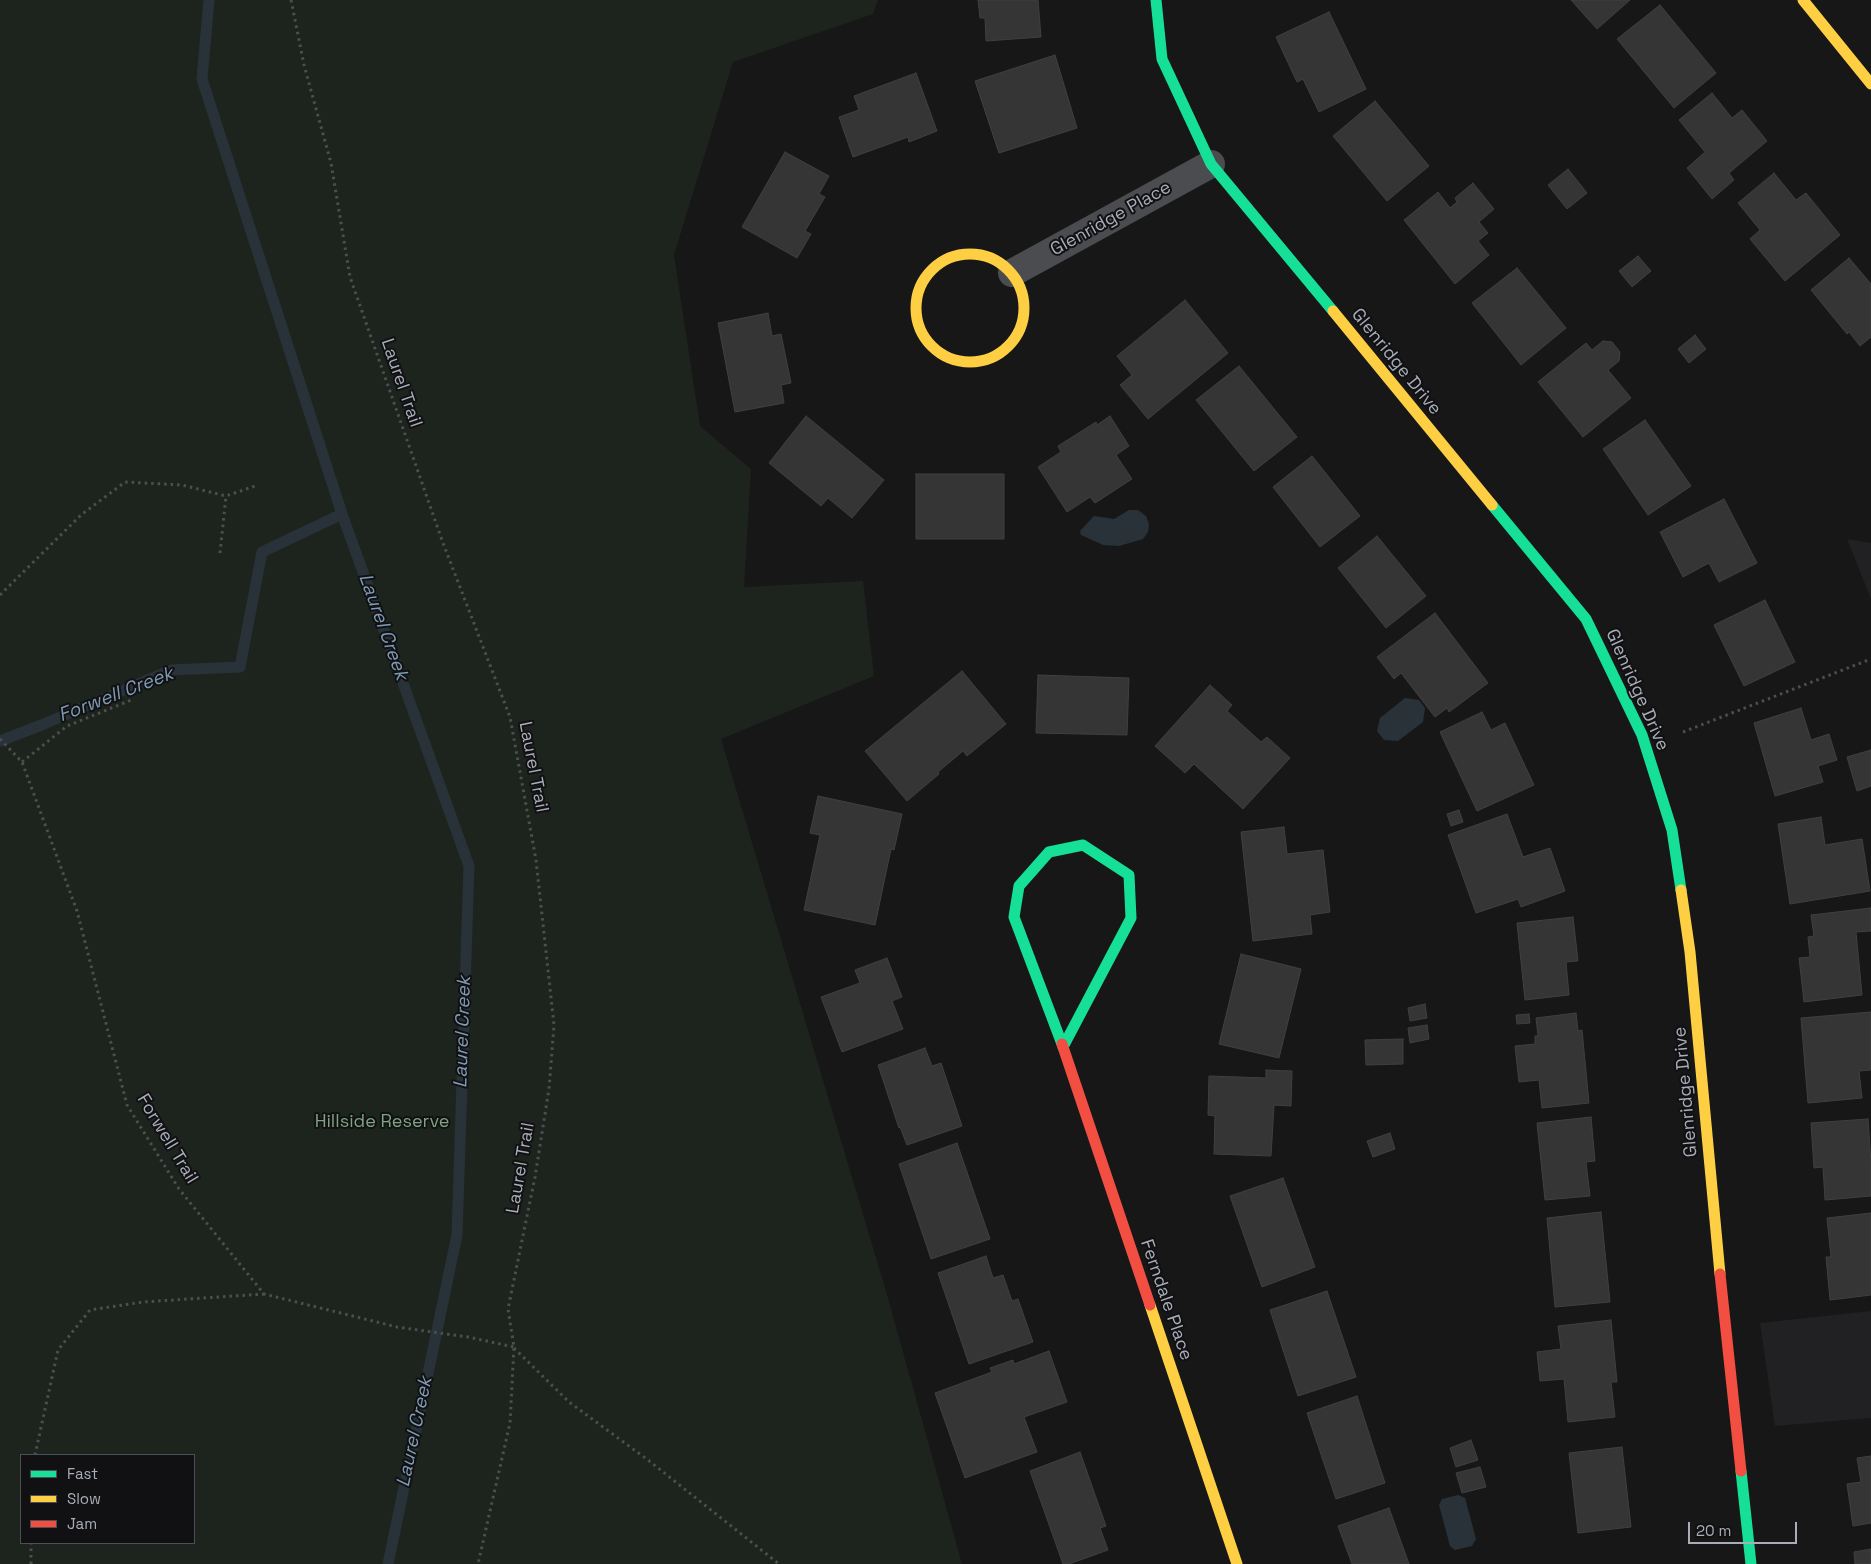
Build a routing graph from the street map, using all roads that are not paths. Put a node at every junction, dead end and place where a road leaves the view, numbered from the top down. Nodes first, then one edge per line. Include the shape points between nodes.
1 (1156, 0) edge
2 (1804, 0) edge
3 (1871, 84) edge
4 (1210, 164) junction
5 (1012, 274) junction
6 (1063, 1047) junction
7 (1237, 1564) edge
8 (1751, 1564) edge

1 - 4 street, Glenridge Drive via 1162,58
2 - 3 street
4 - 5 street, Glenridge Place
4 - 8 street, Glenridge Drive via 1586,619 1642,735 1672,830 1690,952
5 - 5 street via 999,262 984,256 966,255 935,267 924,280 916,313 929,344 943,355 961,362 980,361 997,355 1012,343 1021,327 1024,308 1021,290
6 - 6 street, Ferndale Place via 1131,918 1129,875 1083,845 1049,852 1019,886 1014,918
6 - 7 street, Ferndale Place

